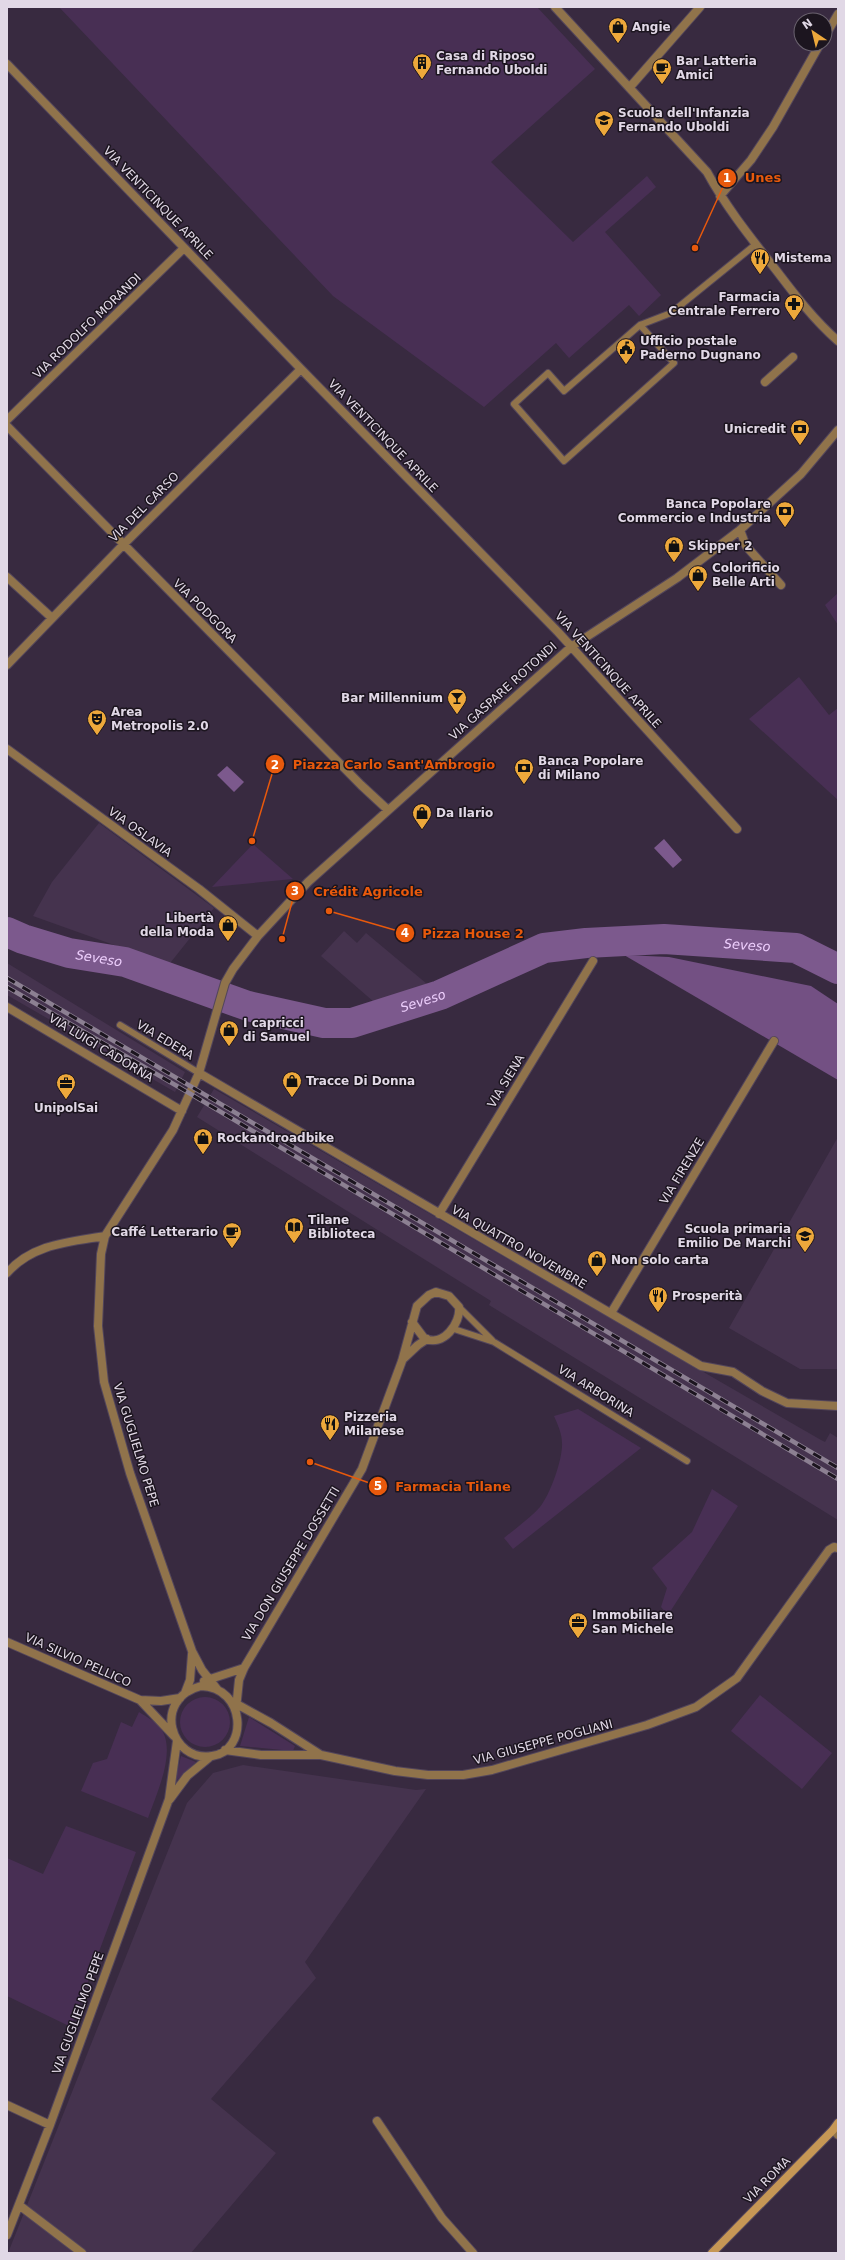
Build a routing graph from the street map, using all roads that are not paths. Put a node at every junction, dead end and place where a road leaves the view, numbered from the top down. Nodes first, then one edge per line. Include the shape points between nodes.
1 (555, 7) edge
2 (700, 7) edge
3 (815, 52) edge
4 (7, 64) edge
5 (630, 87) junction
6 (720, 196) junction
7 (756, 244) junction
8 (184, 248) junction
9 (640, 325) junction
10 (838, 341) edge
11 (793, 357) dead end
12 (301, 369) junction
13 (764, 382) dead end
14 (7, 420) edge
15 (7, 426) edge
16 (838, 430) edge
17 (740, 530) junction
18 (123, 545) junction
19 (7, 577) edge
20 (781, 585) dead end
21 (52, 618) junction
22 (571, 647) junction
23 (7, 665) edge
24 (7, 749) edge
25 (388, 810) junction
26 (737, 830) dead end
27 (258, 936) junction
28 (593, 961) dead end
29 (7, 1007) edge
30 (120, 1025) dead end
31 (774, 1041) dead end
32 (199, 1073) junction
33 (182, 1111) junction
34 (440, 1214) junction
35 (104, 1236) junction
36 (7, 1273) edge
37 (459, 1307) junction
38 (611, 1313) junction
39 (412, 1322) junction
40 (454, 1329) junction
41 (427, 1339) junction
42 (494, 1342) junction
43 (402, 1361) junction
44 (838, 1406) edge
45 (687, 1461) dead end
46 (838, 1548) edge
47 (7, 1642) edge
48 (192, 1651) junction
49 (244, 1668) junction
50 (211, 1678) junction
51 (193, 1688) junction
52 (217, 1689) junction
53 (238, 1691) junction
54 (182, 1696) junction
55 (140, 1700) junction
56 (234, 1704) junction
57 (248, 1709) junction
58 (176, 1739) junction
59 (225, 1750) junction
60 (321, 1756) junction
61 (210, 1757) junction
62 (169, 1799) junction
63 (7, 2106) edge
64 (377, 2121) dead end
65 (838, 2122) edge
66 (50, 2125) junction
67 (836, 2132) edge
68 (19, 2205) junction
69 (9, 2227) edge
70 (7, 2235) edge
71 (82, 2253) edge
72 (473, 2253) edge
73 (712, 2253) edge

1 - 5 street
2 - 5 street
3 - 6 street via 751,160
4 - 8 street, VIA VENTICINQUE APRILE
5 - 6 street via 707,172
6 - 7 street
7 - 9 lane via 671,313
7 - 10 street via 810,313
8 - 12 street, VIA VENTICINQUE APRILE
8 - 14 street, VIA RODOLFO MORANDI
9 - 9 lane via 564,391 548,373 514,404 564,461 674,363
11 - 13 street
12 - 18 street, VIA DEL CARSO
12 - 22 street, VIA VENTICINQUE APRILE
15 - 18 street, VIA PODGORA
16 - 17 street, VIA GASPARE ROTONDI via 801,474
17 - 20 street via 746,546
17 - 22 street, VIA GASPARE ROTONDI via 677,578
18 - 21 street, VIA DEL CARSO
18 - 25 street, VIA PODGORA via 361,786
19 - 21 street
21 - 23 street, VIA DEL CARSO
22 - 25 street, VIA GASPARE ROTONDI
22 - 26 street, VIA VENTICINQUE APRILE
24 - 27 street, VIA OSLAVIA via 199,889
25 - 27 street, VIA GASPARE ROTONDI via 308,882
27 - 32 street, VIA GASPARE ROTONDI via 232,969 225,983
28 - 34 street, VIA SIENA
29 - 33 street, VIA LUIGI CADORNA
30 - 32 lane, VIA EDERA
31 - 38 street, VIA FIRENZE
32 - 33 street, VIA GUGLIELMO PEPE
32 - 34 street, VIA QUATTRO NOVEMBRE
33 - 35 street, VIA GUGLIELMO PEPE via 166,1141
34 - 38 street, VIA QUATTRO NOVEMBRE
35 - 36 street via 42,1248 25,1257
35 - 48 street, VIA GUGLIELMO PEPE via 98,1326 104,1382 130,1472
37 - 39 street via 449,1296 436,1292 422,1300 413,1314
37 - 40 street via 458,1322
37 - 42 lane, VIA ARBORINA
38 - 44 street, VIA QUATTRO NOVEMBRE via 701,1366 733,1372 787,1403
39 - 41 street
39 - 43 street, VIA DON GIUSEPPE DOSSETTI
40 - 41 street via 441,1337
40 - 42 lane, VIA ARBORINA
41 - 43 street, VIA DON GIUSEPPE DOSSETTI
42 - 45 lane, VIA ARBORINA
43 - 49 street, VIA DON GIUSEPPE DOSSETTI via 362,1468
46 - 60 street, VIA GIUSEPPE POGLIANI via 829,1550 737,1678 696,1707 570,1748 492,1770 463,1775 428,1775 395,1771
47 - 55 street, VIA SILVIO PELLICO
48 - 50 street, VIA GUGLIELMO PEPE via 202,1670
48 - 54 street, VIA GUGLIELMO PEPE via 190,1680
49 - 50 street
49 - 53 street, VIA DON GIUSEPPE DOSSETTI
50 - 51 street
50 - 52 street
51 - 52 street via 208,1686
51 - 54 street
52 - 56 street
53 - 56 street, VIA DON GIUSEPPE DOSSETTI
53 - 57 street
54 - 55 street, VIA SILVIO PELLICO via 161,1701
54 - 58 street via 172,1714 171,1722
55 - 58 street, VIA SILVIO PELLICO
56 - 57 street, VIA GIUSEPPE POGLIANI
56 - 59 street via 238,1720 237,1731
57 - 60 street, VIA GIUSEPPE POGLIANI
58 - 61 street via 189,1751
58 - 62 street, VIA GUGLIELMO PEPE
59 - 60 street, VIA GIUSEPPE POGLIANI via 261,1755
59 - 61 street
61 - 62 street, VIA GUGLIELMO PEPE via 188,1776
62 - 66 street, VIA GUGLIELMO PEPE
63 - 66 street
64 - 72 street via 442,2218
65 - 67 street, VIA ROMA
66 - 68 street, VIA GUGLIELMO PEPE
67 - 73 street, VIA ROMA
68 - 69 street, VIA GUGLIELMO PEPE
68 - 71 street
69 - 70 street, VIA GUGLIELMO PEPE

